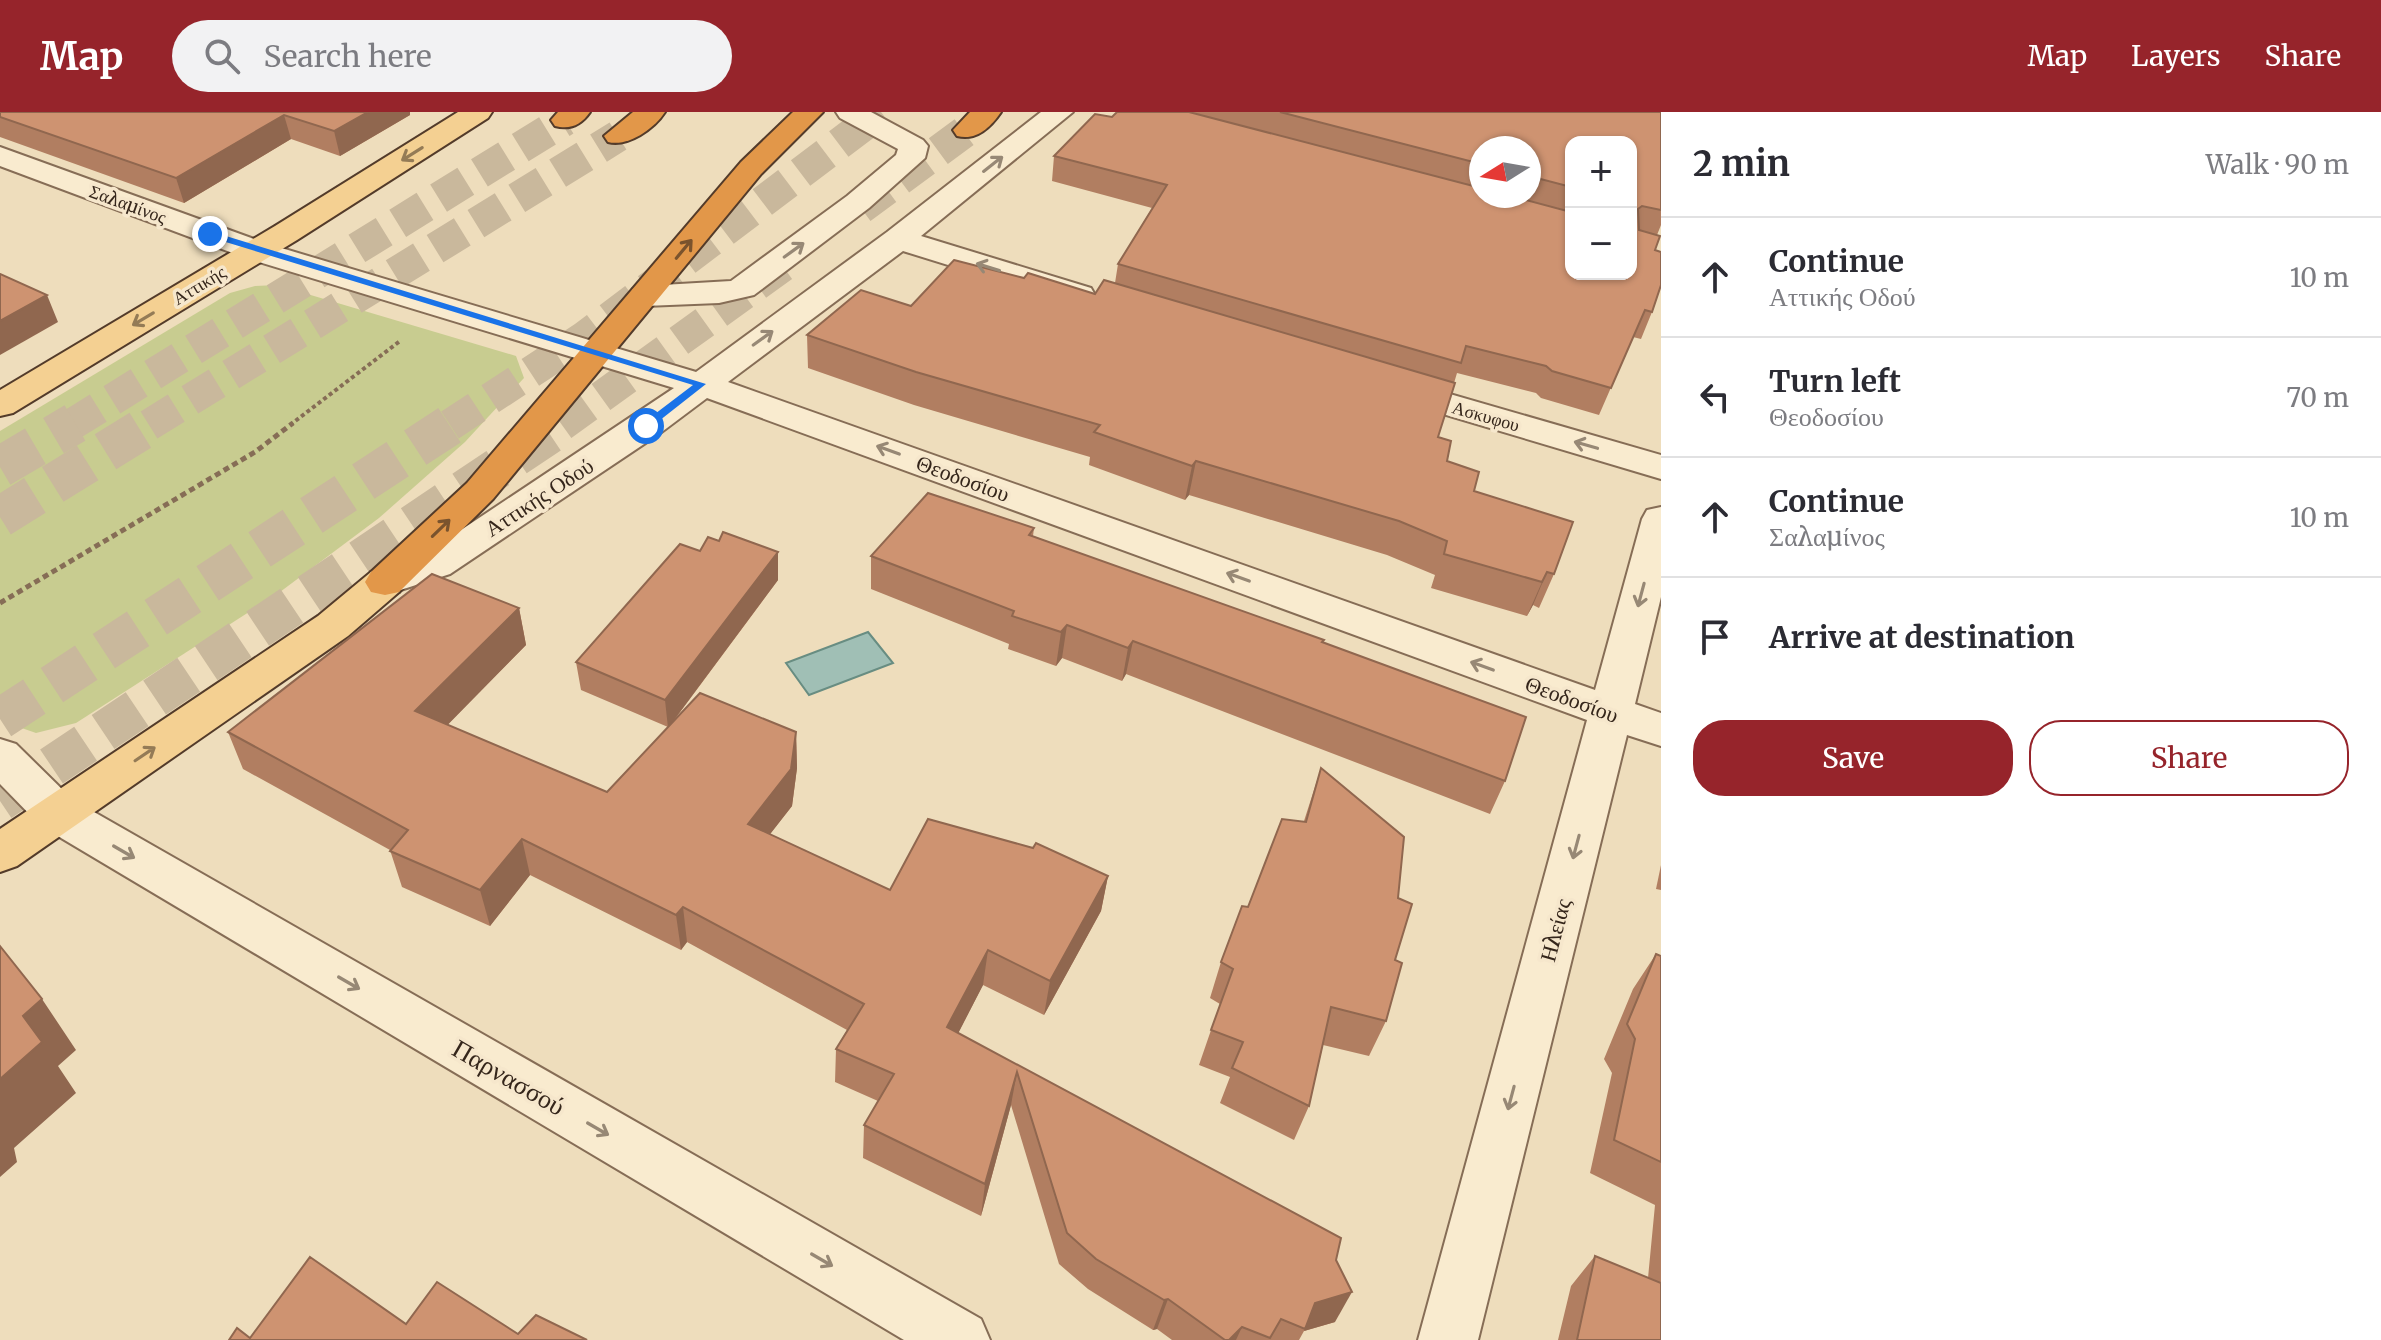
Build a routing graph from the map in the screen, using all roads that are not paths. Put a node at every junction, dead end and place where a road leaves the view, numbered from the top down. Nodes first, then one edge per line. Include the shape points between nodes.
1 (478, 112) edge
2 (651, 112) edge
3 (809, 112) edge
4 (850, 112) edge
5 (1059, 112) edge
6 (618, 136) tunnel mouth
7 (0, 156) edge
8 (898, 239) junction
9 (257, 251) junction
10 (645, 296) junction
11 (1104, 302) edge
12 (599, 352) junction
13 (1359, 379) edge
14 (701, 384) junction
15 (0, 405) edge
16 (1661, 467) edge
17 (1661, 519) edge
18 (385, 582) junction
19 (1611, 713) junction
20 (1661, 730) edge
21 (0, 756) edge
22 (57, 813) junction
23 (0, 853) edge
24 (960, 1340) edge
25 (1448, 1340) edge

1 -> 9 main road, Αττικής
2 - 6 highway
10 -> 3 highway via 751,168
10 -> 4 street via 742,288 910,158 913,146
8 -> 5 street, Αττικής Οδού
7 - 9 street, Σαλαμίνος
11 -> 8 street
14 -> 8 street, Αττικής Οδού
9 - 12 street, Θεοδοσίου
9 -> 15 main road, Αττικής
10 - 12 highway
12 - 14 street, Θεοδοσίου
18 -> 12 highway via 480,491
16 -> 13 street, Ασκυφου
14 - 18 street, Αττικής Οδού via 436,565
19 -> 14 street, Θεοδοσίου
17 -> 19 street, Ηλείας
22 -> 18 main road, Αττικής Οδού via 333,626
19 - 20 street, Θεοδοσίου
19 -> 25 street, Ηλείας
21 - 22 street, Παρνασσού
22 - 23 main road, Αττικής Οδού
22 -> 24 street, Παρνασσού

